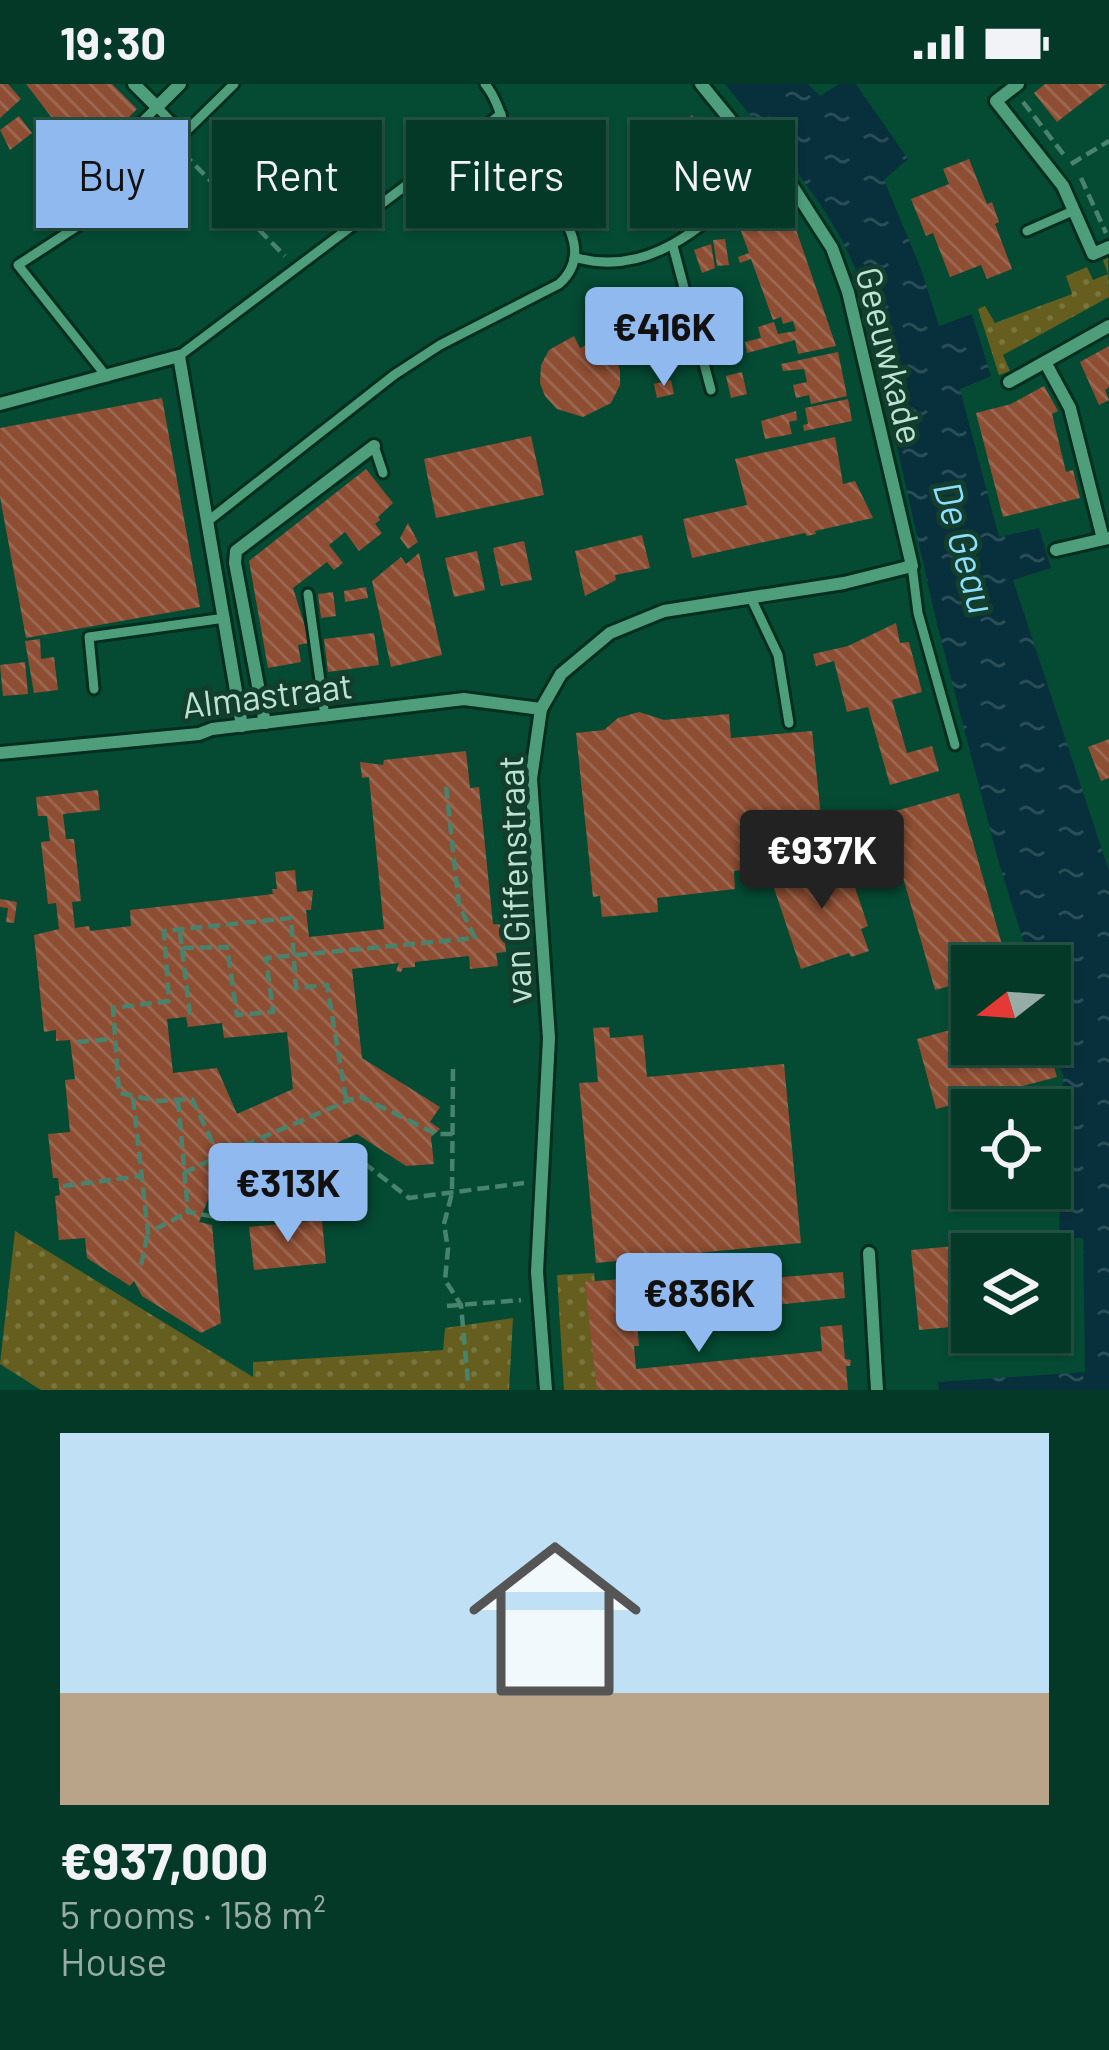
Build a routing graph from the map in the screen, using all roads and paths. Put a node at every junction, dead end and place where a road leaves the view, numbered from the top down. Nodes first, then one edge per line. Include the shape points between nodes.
1 (134, 84) edge
2 (180, 84) edge
3 (234, 84) edge
4 (485, 84) edge
5 (701, 84) edge
6 (1015, 87) edge
7 (157, 107) junction
8 (501, 114) junction
9 (144, 120) edge
10 (170, 120) edge
11 (730, 120) edge
12 (188, 129) edge
13 (1109, 141) edge
14 (188, 157) edge
15 (1071, 164) dead end
16 (795, 191) edge
17 (1075, 210) junction
18 (75, 228) edge
19 (695, 228) edge
20 (1027, 231) dead end
21 (673, 246) junction
22 (1104, 249) edge
23 (577, 258) junction
24 (297, 268) junction
25 (1109, 326) edge
26 (179, 356) junction
27 (1045, 362) junction
28 (108, 377) junction
29 (1009, 382) dead end
30 (711, 390) dead end
31 (0, 404) edge
32 (374, 446) joint
33 (383, 473) dead end
34 (208, 521) junction
35 (1106, 538) edge
36 (1057, 550) dead end
37 (912, 566) junction
38 (308, 594) dead end
39 (751, 598) junction
40 (225, 618) junction
41 (94, 689) dead end
42 (542, 709) junction
43 (325, 717) junction
44 (265, 723) junction
45 (789, 723) dead end
46 (242, 726) junction
47 (955, 746) dead end
48 (0, 753) edge
49 (446, 786) dead end
50 (180, 929) junction
51 (182, 948) junction
52 (293, 956) junction
53 (190, 1016) dead end
54 (115, 1039) junction
55 (77, 1042) dead end
56 (453, 1069) dead end
57 (133, 1095) junction
58 (346, 1099) junction
59 (178, 1100) junction
60 (453, 1134) junction
61 (219, 1156) junction
62 (184, 1173) junction
63 (142, 1176) junction
64 (542, 1181) junction
65 (63, 1186) dead end
66 (452, 1193) junction
67 (188, 1212) junction
68 (148, 1233) junction
69 (869, 1253) dead end
70 (141, 1265) dead end
71 (539, 1298) junction
72 (461, 1305) junction
73 (447, 1306) dead end
74 (468, 1382) dead end
75 (546, 1390) edge
76 (878, 1390) edge

1 - 7 street
2 - 7 street
3 - 12 lane
4 - 8 lane
5 - 11 street, Geeuwkade
6 - 17 street via 996,101
7 - 9 lane
7 - 10 lane
8 - 23 lane via 517,154 568,225
8 - 24 lane
13 - 15 path
14 - 24 path
16 - 37 street, Geeuwkade via 841,267
17 - 20 lane
17 - 22 street via 1093,254
18 - 28 lane via 18,265
19 - 21 lane
21 - 23 lane via 628,262
21 - 30 lane
23 - 34 lane via 560,284 394,375
24 - 26 lane
25 - 27 street
26 - 28 street
26 - 34 street
27 - 29 street
27 - 35 street via 1070,408
28 - 31 street
32 - 33 lane
32 - 44 street via 236,551
34 - 40 street
35 - 36 street
37 - 39 street, van Giffenstraat
37 - 47 lane, Geeuwkade
38 - 43 lane
39 - 42 street, van Giffenstraat via 664,611 610,633 561,674
39 - 45 lane via 778,655
40 - 41 lane via 89,638
40 - 46 street
42 - 43 street, Almastraat via 464,699
42 - 64 street, van Giffenstraat via 531,779 549,1038
43 - 44 street, Almastraat
44 - 46 street, Almastraat
46 - 48 street, Almastraat
49 - 52 path via 459,905 475,938
50 - 51 path
50 - 52 path via 292,918
50 - 54 path via 164,931 170,1001 113,1008
51 - 52 path via 227,947 237,1016 273,1012 266,958
51 - 53 path
52 - 58 path via 296,988 327,985
54 - 55 path
54 - 57 path via 119,1093
56 - 60 path
57 - 59 path
57 - 63 path
58 - 60 path via 364,1097 436,1134
58 - 61 path
59 - 61 path via 192,1099
59 - 62 path
60 - 66 path
61 - 62 path
62 - 67 path
63 - 65 path
63 - 68 path
64 - 66 path
64 - 71 street, van Giffenstraat
66 - 67 path via 409,1198 356,1156 226,1219
66 - 72 path via 445,1280
67 - 68 path
68 - 70 path
69 - 76 street
71 - 72 path
71 - 75 street, van Giffenstraat
72 - 73 path
72 - 74 path

